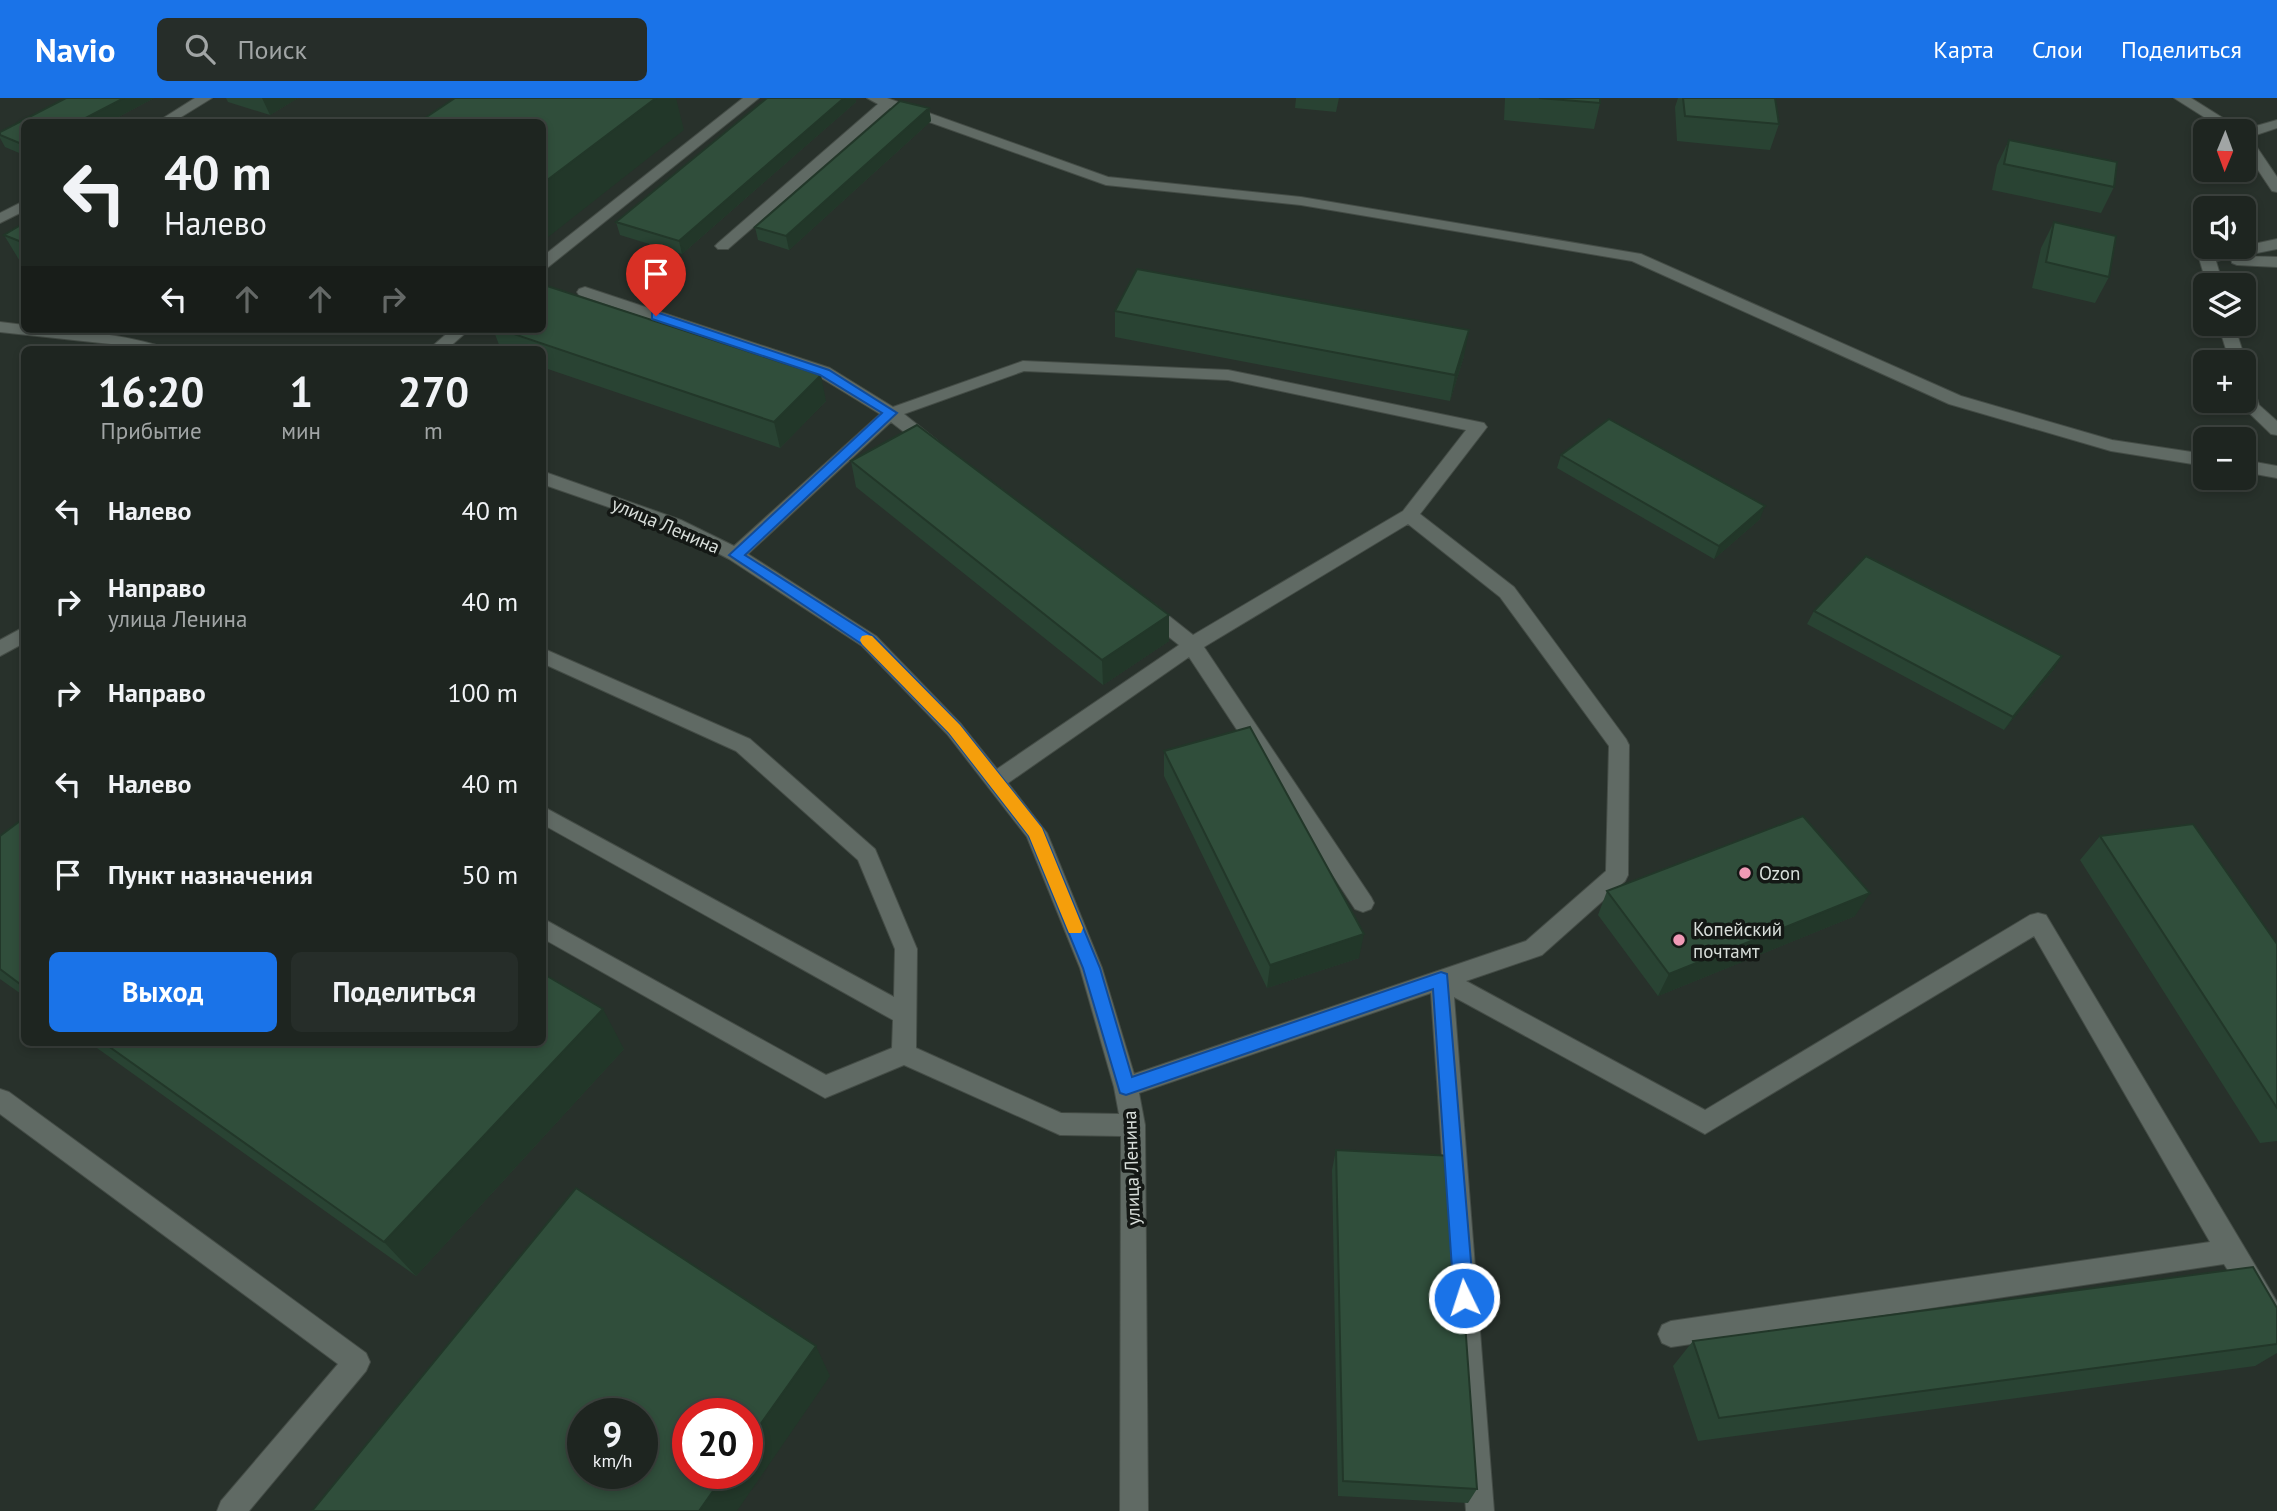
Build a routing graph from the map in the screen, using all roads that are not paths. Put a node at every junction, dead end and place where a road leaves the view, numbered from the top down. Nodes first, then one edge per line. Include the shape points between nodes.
1 (205, 98) edge
2 (752, 98) edge
3 (2181, 98) edge
4 (881, 100) edge
5 (169, 119) edge
6 (2215, 119) edge
7 (2277, 124) edge
8 (2256, 132) edge
9 (2256, 154) edge
10 (2277, 188) edge
11 (21, 207) edge
12 (0, 219) edge
13 (2277, 244) edge
14 (723, 246) dead end
15 (2256, 248) edge
16 (2224, 259) edge
17 (546, 262) edge
18 (2277, 262) edge
19 (585, 292) dead end
20 (0, 327) edge
21 (21, 329) edge
22 (56, 333) edge
23 (457, 333) edge
24 (141, 346) edge
25 (441, 346) edge
26 (2256, 411) edge
27 (891, 413) junction
28 (2277, 430) edge
29 (944, 454) edge
30 (2193, 458) edge
31 (2256, 468) edge
32 (2277, 472) edge
33 (546, 478) edge
34 (1409, 515) junction
35 (736, 555) junction
36 (1128, 595) edge
37 (21, 636) edge
38 (1192, 645) junction
39 (0, 649) edge
40 (546, 657) edge
41 (995, 781) junction
42 (546, 816) edge
43 (1363, 903) dead end
44 (546, 929) edge
45 (1441, 979) junction
46 (904, 1014) junction
47 (904, 1055) junction
48 (1126, 1087) junction
49 (0, 1100) edge
50 (1133, 1125) junction
51 (2230, 1251) junction
52 (2277, 1326) edge
53 (1671, 1334) dead end
54 (231, 1511) edge
55 (1134, 1511) edge
56 (1480, 1511) edge

1 - 5 street
2 - 17 street
3 - 6 street
4 - 14 street
4 - 30 street via 1106,181 1301,201 1636,257 1955,400 2111,445
7 - 8 street
9 - 10 street
11 - 12 street
13 - 15 street
16 - 18 street
19 - 27 street via 824,372
20 - 21 street
22 - 24 street
23 - 25 street
26 - 28 street
27 - 29 street
27 - 34 street via 1023,366 1228,374 1478,427
27 - 35 street
31 - 32 street
33 - 35 street, улица Ленина via 674,524
34 - 38 street
34 - 45 street via 1507,592 1619,745 1617,875 1534,948
35 - 41 street, улица Ленина via 869,641 954,729
36 - 38 street
37 - 39 street
38 - 41 street
38 - 43 street
40 - 46 street via 743,746 867,855 906,948
41 - 48 street, улица Ленина via 1036,833 1091,968
42 - 46 street
44 - 47 street via 825,1087
45 - 48 street
45 - 51 street via 1705,1123 2038,922
45 - 56 street
46 - 47 street
47 - 50 street via 1060,1124
48 - 50 street, улица Ленина
49 - 54 street via 357,1362
50 - 55 street, улица Ленина
51 - 52 street
51 - 53 street

